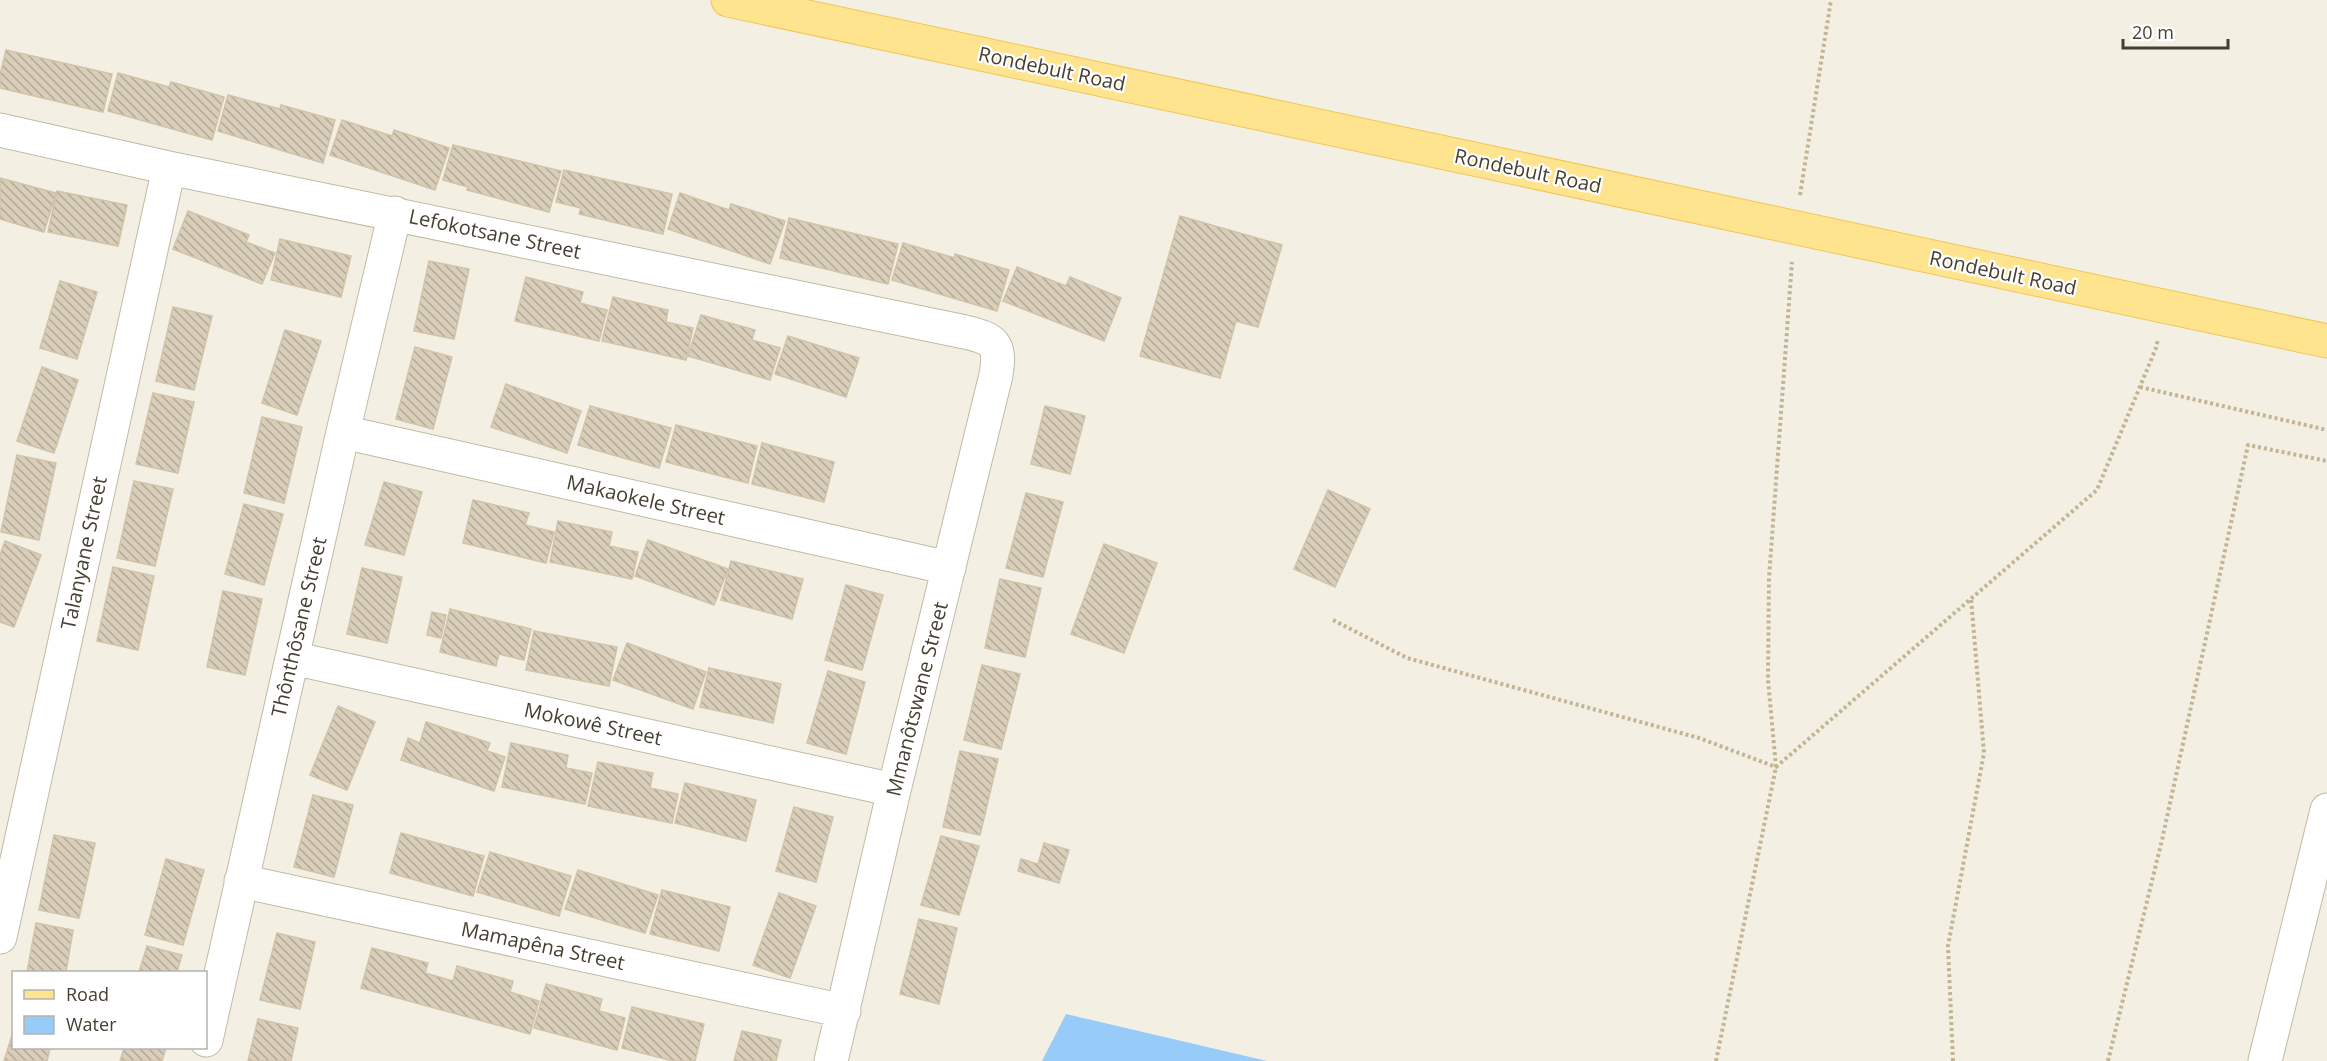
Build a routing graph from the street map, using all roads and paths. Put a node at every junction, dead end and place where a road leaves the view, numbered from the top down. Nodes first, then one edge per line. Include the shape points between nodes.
1 (728, 0) edge
2 (1831, 0) edge
3 (0, 130) edge
4 (169, 168) junction
5 (395, 213) junction
6 (1795, 228) junction
7 (2163, 308) junction
8 (990, 340) joint
9 (2327, 341) edge
10 (2140, 387) junction
11 (2327, 430) edge
12 (343, 432) junction
13 (2327, 461) edge
14 (949, 568) junction
15 (1971, 598) junction
16 (1333, 620) dead end
17 (292, 658) junction
18 (1776, 767) junction
19 (894, 790) junction
20 (2327, 810) edge
21 (241, 881) junction
22 (0, 937) edge
23 (844, 1011) junction
24 (207, 1035) edge
25 (831, 1061) edge
26 (1716, 1061) edge
27 (1953, 1061) edge
28 (2108, 1061) edge
29 (2265, 1061) edge

1 - 6 main road, Rondebult Road
2 - 6 path
3 - 4 street, Lefokotsane Street
4 - 5 street, Lefokotsane Street
4 - 22 street, Talanyane Street
5 - 8 street, Lefokotsane Street
5 - 12 street, Thônthôsane Street
6 - 7 main road, Rondebult Road
6 - 18 path via 1769,578 1768,680
7 - 9 main road, Rondebult Road
7 - 10 path via 2156,348
8 - 14 street, Mmanôtswane Street via 998,352 997,369
10 - 11 path
10 - 15 path via 2097,490
12 - 14 street, Makaokele Street
12 - 17 street, Thônthôsane Street
13 - 28 path via 2248,445 2162,840
14 - 19 street, Mmanôtswane Street
15 - 18 path
15 - 27 path via 1984,753 1948,946
16 - 18 path via 1407,658 1699,738
17 - 19 street, Mokowê Street
17 - 21 street, Thônthôsane Street
18 - 26 path
19 - 23 street, Mmanôtswane Street
20 - 29 street
21 - 23 street, Mamapêna Street
21 - 24 street, Thônthôsane Street
23 - 25 street, Mmanôtswane Street

